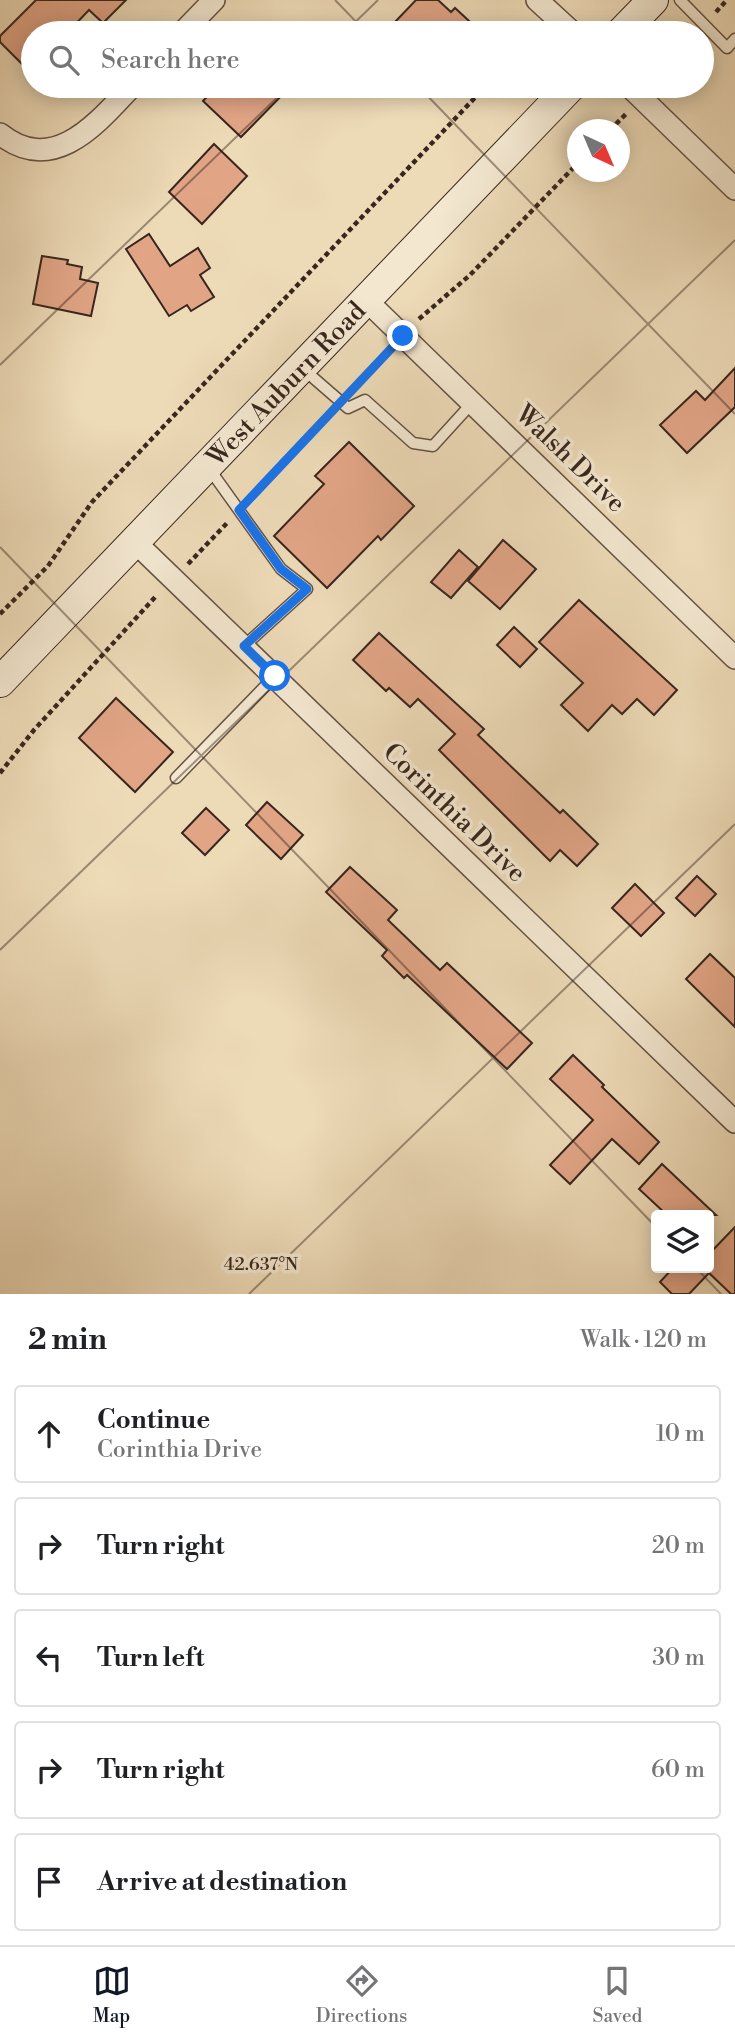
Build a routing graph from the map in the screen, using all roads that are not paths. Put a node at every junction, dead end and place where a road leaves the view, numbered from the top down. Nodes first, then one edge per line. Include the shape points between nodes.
1 (214, 0) edge
2 (537, 0) edge
3 (653, 0) edge
4 (680, 0) edge
5 (194, 21) edge
6 (560, 21) edge
7 (633, 21) edge
8 (701, 21) edge
9 (714, 35) edge
10 (735, 39) edge
11 (120, 98) edge
12 (560, 98) edge
13 (642, 98) edge
14 (0, 134) edge
15 (735, 187) edge
16 (366, 301) junction
17 (301, 368) junction
18 (473, 402) junction
19 (208, 466) junction
20 (135, 542) junction
21 (244, 646) junction
22 (735, 657) edge
23 (275, 676) junction
24 (0, 682) edge
25 (176, 778) dead end
26 (735, 1122) edge

1 - 5 street
2 - 6 street
3 - 7 main road
4 - 8 lane
9 - 10 lane via 727,48
11 - 14 street via 84,135 59,146 29,148
12 - 16 main road, West Auburn Road
13 - 15 street
16 - 17 main road, West Auburn Road
16 - 18 street, Walsh Drive
17 - 18 lane via 338,403 348,408 365,400 413,443 433,446
17 - 19 main road, West Auburn Road
18 - 22 street, Walsh Drive
19 - 20 main road, West Auburn Road
19 - 21 lane via 281,569 307,589
20 - 21 street, Corinthia Drive
20 - 24 main road, West Auburn Road
21 - 23 street, Corinthia Drive
23 - 25 lane
23 - 26 street, Corinthia Drive

